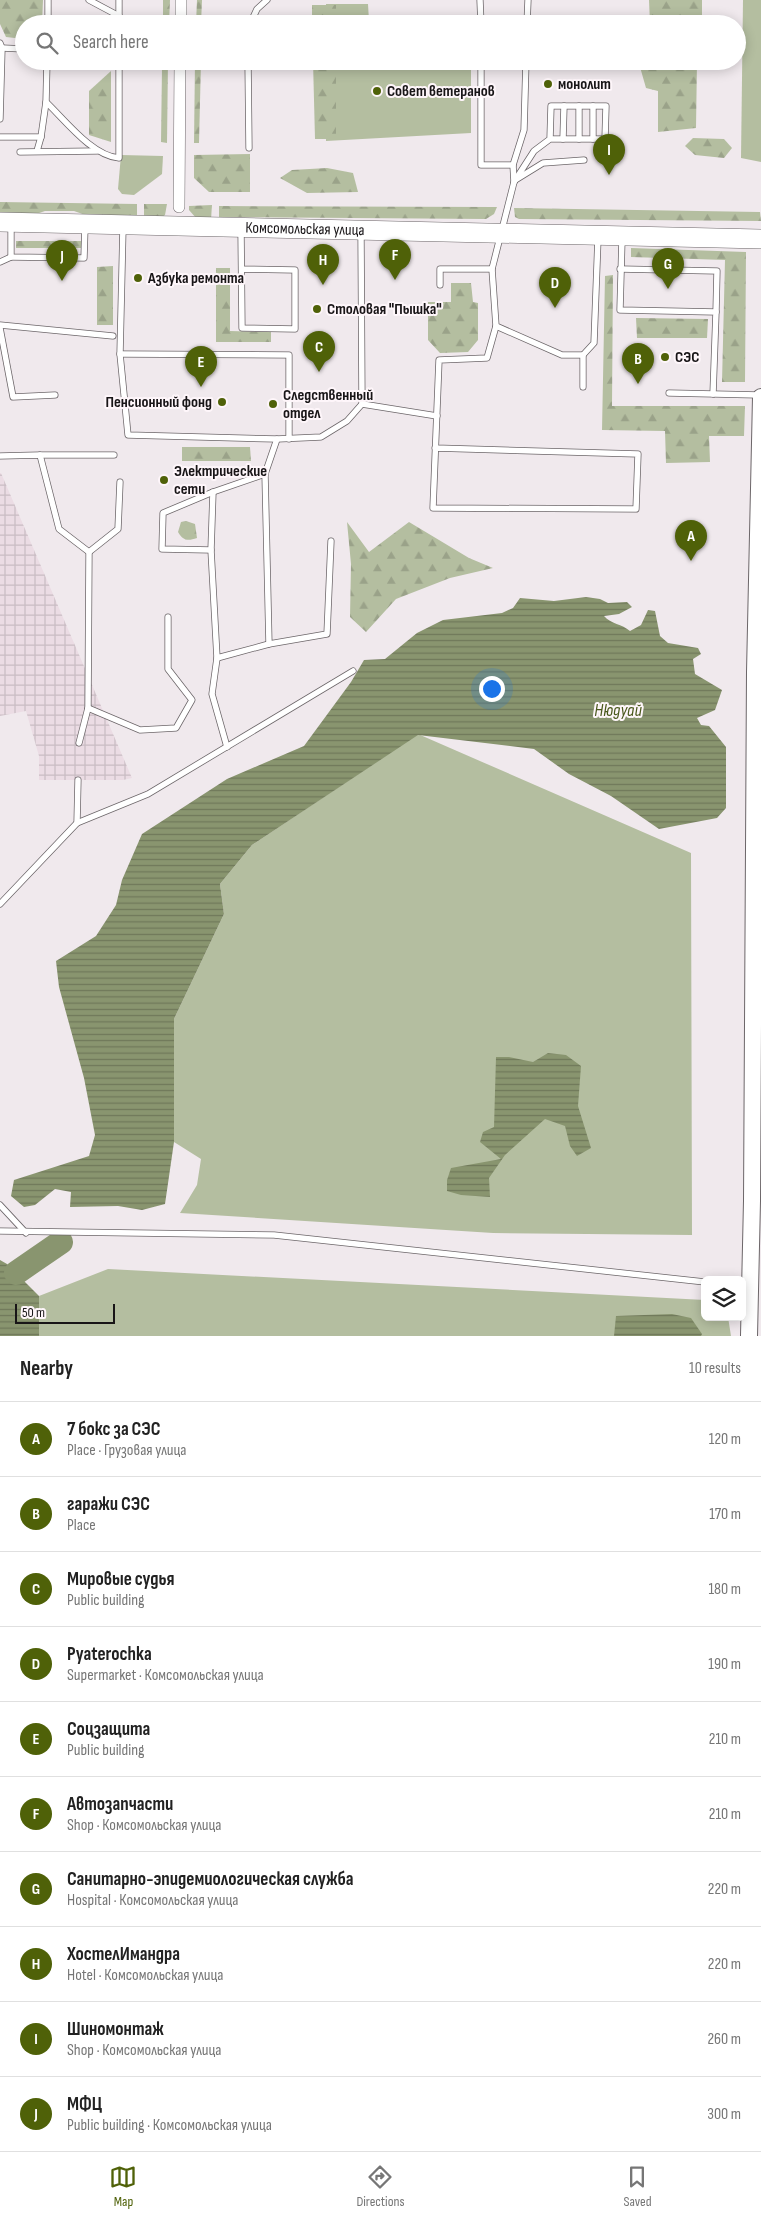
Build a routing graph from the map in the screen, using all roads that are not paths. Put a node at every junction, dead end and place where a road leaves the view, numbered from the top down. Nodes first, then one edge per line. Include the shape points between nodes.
1 (48, 0) edge
2 (89, 0) edge
3 (119, 0) edge
4 (181, 0) edge
5 (267, 0) edge
6 (480, 0) edge
7 (528, 0) edge
8 (48, 15) edge
9 (117, 15) edge
10 (119, 15) edge
11 (181, 15) edge
12 (254, 15) edge
13 (480, 15) edge
14 (527, 15) edge
15 (1, 46) edge
16 (15, 48) edge
17 (47, 70) edge
18 (119, 70) edge
19 (180, 70) edge
20 (248, 70) edge
21 (481, 70) edge
22 (526, 70) edge
23 (46, 102) junction
24 (564, 106) junction
25 (580, 106) junction
26 (593, 106) junction
27 (0, 119) edge
28 (0, 136) edge
29 (41, 137) junction
30 (550, 139) junction
31 (563, 139) junction
32 (579, 139) junction
33 (593, 139) junction
34 (249, 148) dead end
35 (37, 151) junction
36 (97, 151) junction
37 (20, 152) dead end
38 (584, 160) dead end
39 (512, 165) junction
40 (514, 182) junction
41 (179, 206) joint
42 (6, 223) edge
43 (86, 224) junction
44 (123, 225) junction
45 (179, 226) junction
46 (241, 228) junction
47 (361, 230) junction
48 (500, 234) junction
49 (598, 236) junction
50 (622, 236) junction
51 (761, 239) edge
52 (11, 257) junction
53 (0, 262) edge
54 (242, 269) junction
55 (492, 269) junction
56 (620, 269) junction
57 (440, 285) dead end
58 (716, 312) junction
59 (496, 326) junction
60 (0, 327) edge
61 (114, 336) dead end
62 (120, 354) junction
63 (583, 355) junction
64 (583, 387) dead end
65 (669, 393) dead end
66 (713, 394) junction
67 (55, 395) dead end
68 (761, 396) edge
69 (362, 404) junction
70 (437, 416) junction
71 (277, 439) junction
72 (289, 439) junction
73 (435, 448) junction
74 (114, 455) dead end
75 (0, 456) edge
76 (40, 456) junction
77 (265, 474) junction
78 (120, 482) dead end
79 (213, 492) junction
80 (331, 541) dead end
81 (212, 550) junction
82 (89, 552) junction
83 (168, 617) dead end
84 (269, 644) junction
85 (217, 658) junction
86 (353, 671) dead end
87 (88, 708) junction
88 (79, 743) dead end
89 (227, 746) junction
90 (78, 780) dead end
91 (77, 822) junction
92 (0, 904) edge
93 (0, 1205) edge
94 (0, 1231) edge
95 (26, 1233) junction
96 (701, 1282) edge
97 (746, 1287) edge
98 (749, 1336) edge

1 - 8 lane
2 - 9 lane
3 - 10 lane
4 - 11 street
5 - 12 lane
6 - 13 lane
7 - 14 lane
15 - 16 lane
15 - 27 lane
17 - 23 lane
18 - 36 lane via 119,158 108,158
19 - 41 street
20 - 34 lane
21 - 39 lane via 481,165
22 - 39 lane via 524,130
23 - 29 lane
23 - 36 lane
24 - 25 lane
24 - 30 lane via 551,106
24 - 31 lane
25 - 26 lane
25 - 32 lane
26 - 33 lane
26 - 33 lane via 606,106 605,139
28 - 29 lane
29 - 35 lane
30 - 31 lane
30 - 40 lane via 534,151
31 - 32 lane
32 - 33 lane
35 - 36 lane
35 - 37 lane
38 - 40 lane via 543,163
39 - 40 lane
40 - 48 lane
41 - 45 lane
42 - 43 main road, Комсомольская улица
42 - 52 lane
43 - 44 main road, Комсомольская улица
43 - 52 lane via 84,258
44 - 45 main road, Комсомольская улица
44 - 62 lane
45 - 46 main road, Комсомольская улица
46 - 47 main road, Комсомольская улица
46 - 54 lane
47 - 48 main road, Комсомольская улица
47 - 69 lane
48 - 49 main road, Комсомольская улица
48 - 55 lane
49 - 50 main road, Комсомольская улица
49 - 63 lane via 594,343
50 - 51 main road, Комсомольская улица
50 - 56 lane
52 - 53 lane
54 - 54 lane via 242,328 295,329 295,270
55 - 57 lane via 440,269
55 - 59 lane
56 - 58 lane via 716,271
56 - 58 lane via 620,310
58 - 66 lane
59 - 63 lane via 562,355
59 - 70 lane via 487,358 439,360
60 - 61 lane
60 - 67 lane via 13,397
62 - 71 lane via 128,434
62 - 72 lane via 289,354
63 - 64 lane
65 - 66 lane
66 - 68 lane
68 - 97 main road
69 - 70 lane
69 - 72 lane via 347,421 321,437
70 - 73 lane
71 - 72 lane
71 - 77 lane
73 - 73 lane via 433,508 636,509 638,454
74 - 76 lane
75 - 76 lane
76 - 82 lane via 59,528
77 - 79 lane
77 - 84 lane
78 - 82 lane via 118,530
79 - 81 lane
79 - 81 lane via 164,513 162,549
80 - 84 lane via 327,634
81 - 85 lane
82 - 87 lane
83 - 87 lane via 168,669 192,700 176,728 140,730
84 - 85 lane
85 - 89 lane via 212,694
86 - 89 lane
87 - 88 lane
89 - 91 lane via 148,794
90 - 91 lane
91 - 92 lane
93 - 95 lane
94 - 95 lane
95 - 96 lane via 274,1236
97 - 98 main road

